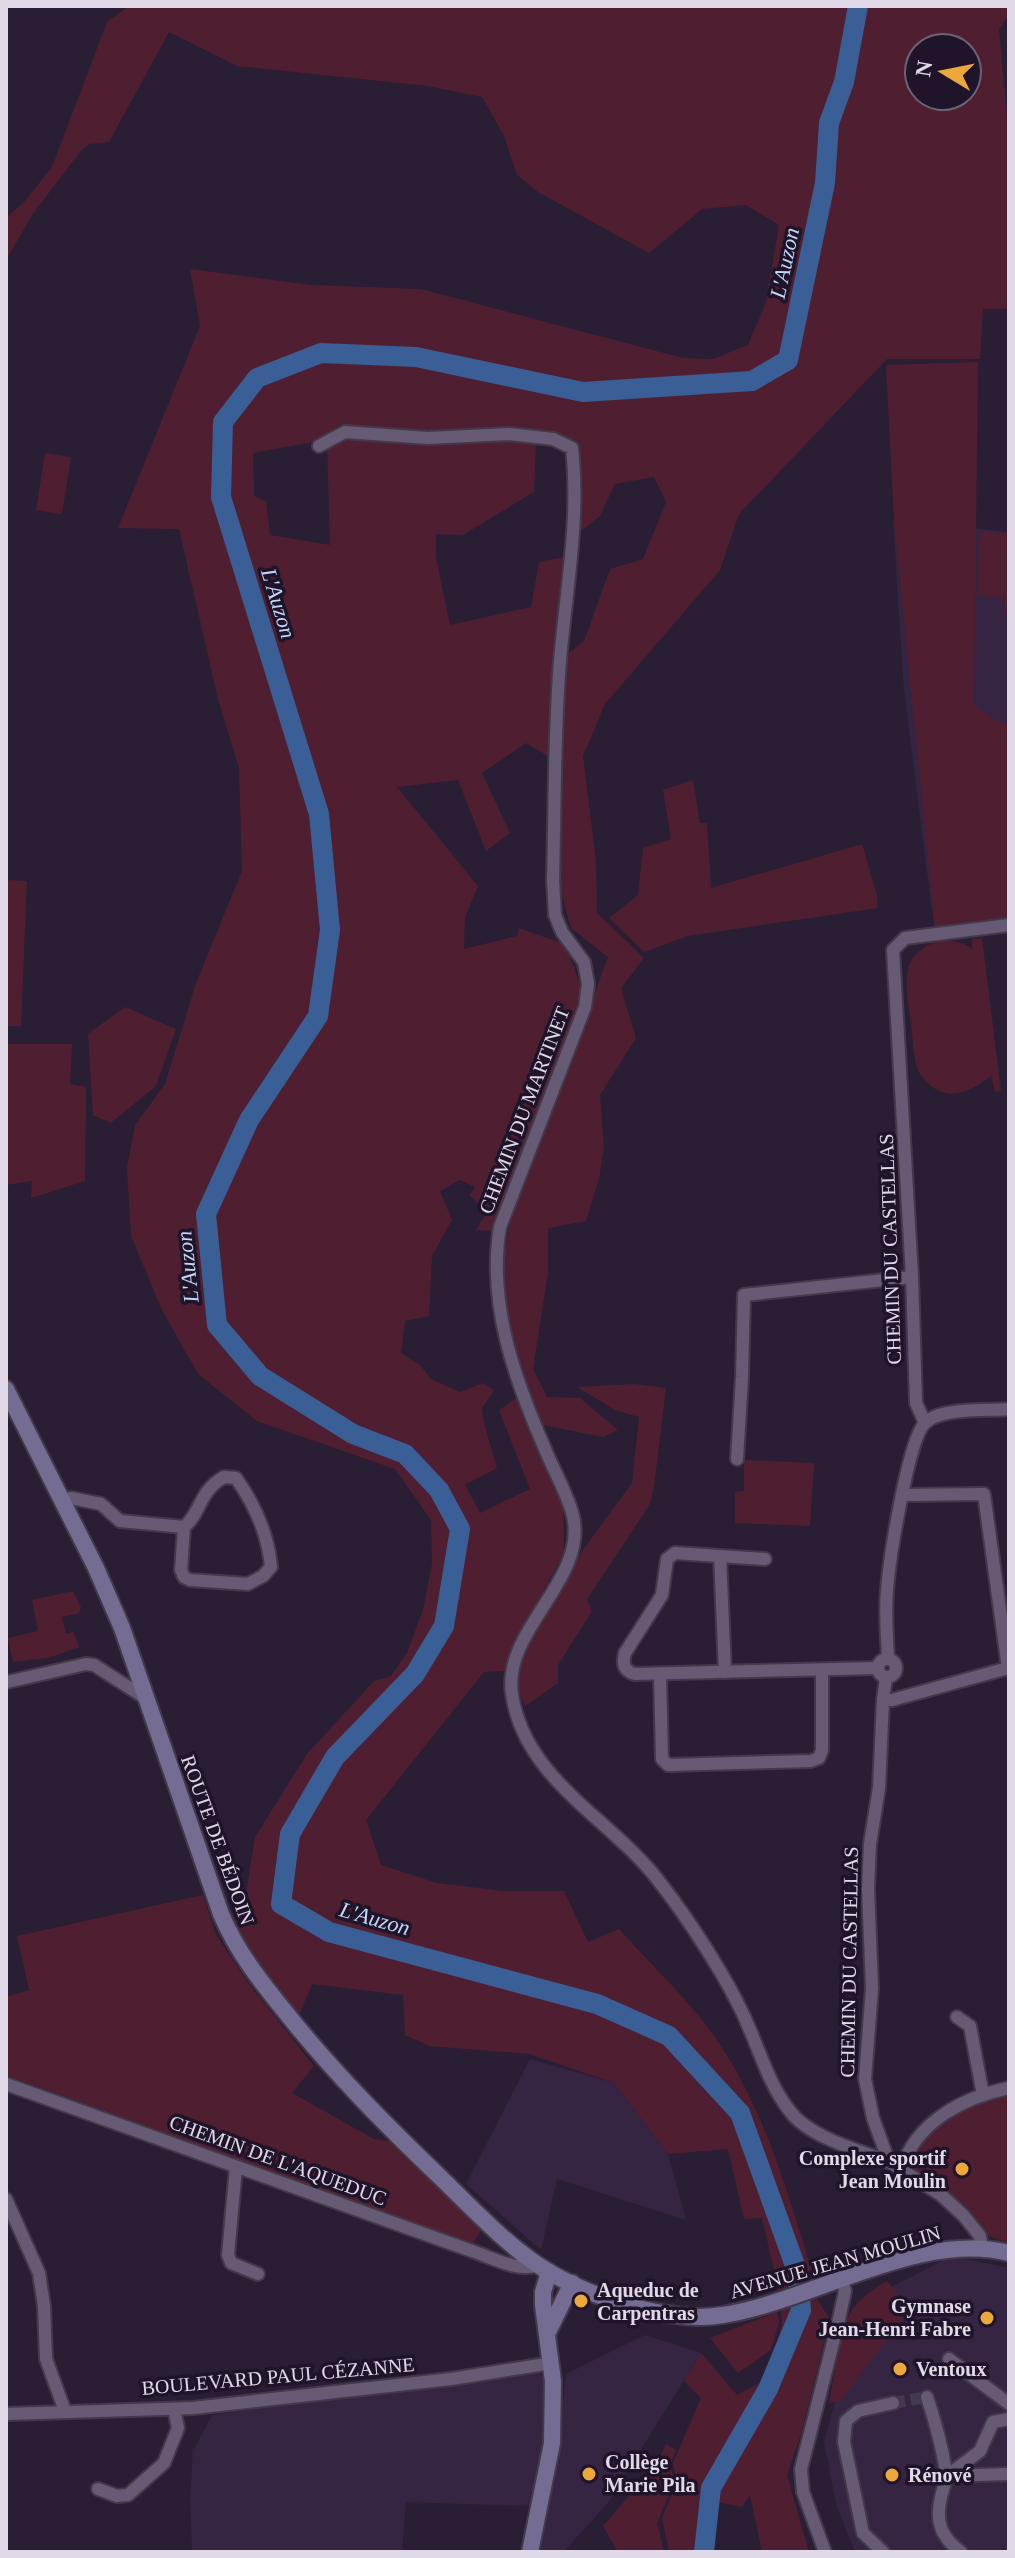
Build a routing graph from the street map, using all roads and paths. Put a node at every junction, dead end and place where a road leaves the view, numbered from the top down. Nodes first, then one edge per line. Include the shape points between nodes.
1 (319, 446) dead end
2 (1009, 925) edge
3 (912, 1277) junction
4 (6, 1389) edge
5 (1009, 1409) edge
6 (14, 1420) edge
7 (925, 1423) junction
8 (737, 1459) dead end
9 (903, 1495) junction
10 (63, 1500) junction
11 (91, 1503) junction
12 (72, 1519) junction
13 (184, 1527) junction
14 (720, 1556) junction
15 (765, 1559) dead end
16 (884, 1668) junction
17 (1009, 1668) edge
18 (822, 1670) junction
19 (725, 1672) junction
20 (660, 1674) junction
21 (7, 1682) edge
22 (147, 1699) junction
23 (883, 1700) junction
24 (957, 2017) dead end
25 (6, 2084) edge
26 (1009, 2088) edge
27 (983, 2095) junction
28 (896, 2165) junction
29 (236, 2167) junction
30 (6, 2199) edge
31 (982, 2248) junction
32 (1009, 2253) edge
33 (544, 2268) junction
34 (258, 2274) dead end
35 (842, 2279) junction
36 (572, 2283) junction
37 (548, 2332) junction
38 (949, 2359) dead end
39 (552, 2363) junction
40 (927, 2397) dead end
41 (893, 2403) tunnel mouth
42 (1009, 2404) edge
43 (174, 2409) junction
44 (65, 2411) junction
45 (6, 2414) edge
46 (1009, 2419) edge
47 (1009, 2474) edge
48 (947, 2476) junction
49 (98, 2489) dead end
50 (530, 2552) edge
51 (825, 2552) edge
52 (883, 2552) edge
53 (961, 2552) edge

1 - 28 street, CHEMIN DU MARTINET via 345,432 428,438 509,434 553,439 572,448 576,478 560,662 553,880 555,915 584,962 588,984 585,1007 500,1227 496,1280 521,1394 573,1516 574,1540 562,1575 517,1654 511,1692 516,1716 540,1762 629,1847 683,1915 747,2022 790,2112 818,2135
2 - 3 street, CHEMIN DU CASTELLAS via 905,938 893,950
3 - 7 street, CHEMIN DU CASTELLAS via 916,1403
3 - 8 street via 744,1295
4 - 6 main road, ROUTE DE BÉDOIN
5 - 7 street via 939,1414
6 - 10 main road, ROUTE DE BÉDOIN
7 - 9 street, CHEMIN DU CASTELLAS via 916,1435
9 - 16 street, CHEMIN DU CASTELLAS via 888,1573
9 - 17 street via 984,1494
10 - 11 street
10 - 12 main road, ROUTE DE BÉDOIN
11 - 12 street
11 - 13 street via 101,1504 120,1521
12 - 22 main road, ROUTE DE BÉDOIN via 122,1628
13 - 13 street via 184,1577 248,1584 271,1567 269,1544 250,1497 236,1478 211,1484
14 - 15 street
14 - 19 street
14 - 20 street via 675,1553 667,1559 665,1589 623,1662 635,1674
16 - 18 street
16 - 23 street, CHEMIN DU CASTELLAS
17 - 23 street
18 - 19 street
18 - 20 street via 819,1758 668,1765 662,1759
19 - 20 street
21 - 22 street via 86,1664
22 - 33 main road, ROUTE DE BÉDOIN via 221,1914 248,1966 331,2069 465,2202
23 - 28 street, CHEMIN DU CASTELLAS via 870,1844 872,1999 865,2079 873,2118
24 - 27 street via 970,2026
25 - 29 street, CHEMIN DE L'AQUEDUC
26 - 27 street
27 - 28 street via 941,2114
28 - 31 street via 963,2215 980,2236
29 - 33 street, CHEMIN DE L'AQUEDUC via 518,2266
29 - 34 street via 228,2255 231,2263
30 - 44 street via 39,2273 46,2359
31 - 32 main road, AVENUE JEAN MOULIN
31 - 35 main road, AVENUE JEAN MOULIN via 931,2252
33 - 36 main road, AVENUE JEAN MOULIN
33 - 37 main road
35 - 36 main road, AVENUE JEAN MOULIN via 778,2301 700,2317 649,2310
35 - 51 street via 839,2319 801,2469 803,2492
36 - 37 main road
37 - 39 main road
38 - 42 street
39 - 43 street, BOULEVARD PAUL CÉZANNE
39 - 50 main road via 552,2443
40 - 48 street
41 - 52 street via 858,2411 846,2421 844,2442 863,2533
43 - 44 street, BOULEVARD PAUL CÉZANNE
43 - 49 street via 178,2428 164,2463 128,2495
44 - 45 street, BOULEVARD PAUL CÉZANNE
46 - 48 street via 993,2422 980,2451
47 - 48 street
48 - 53 street via 939,2526 946,2541

